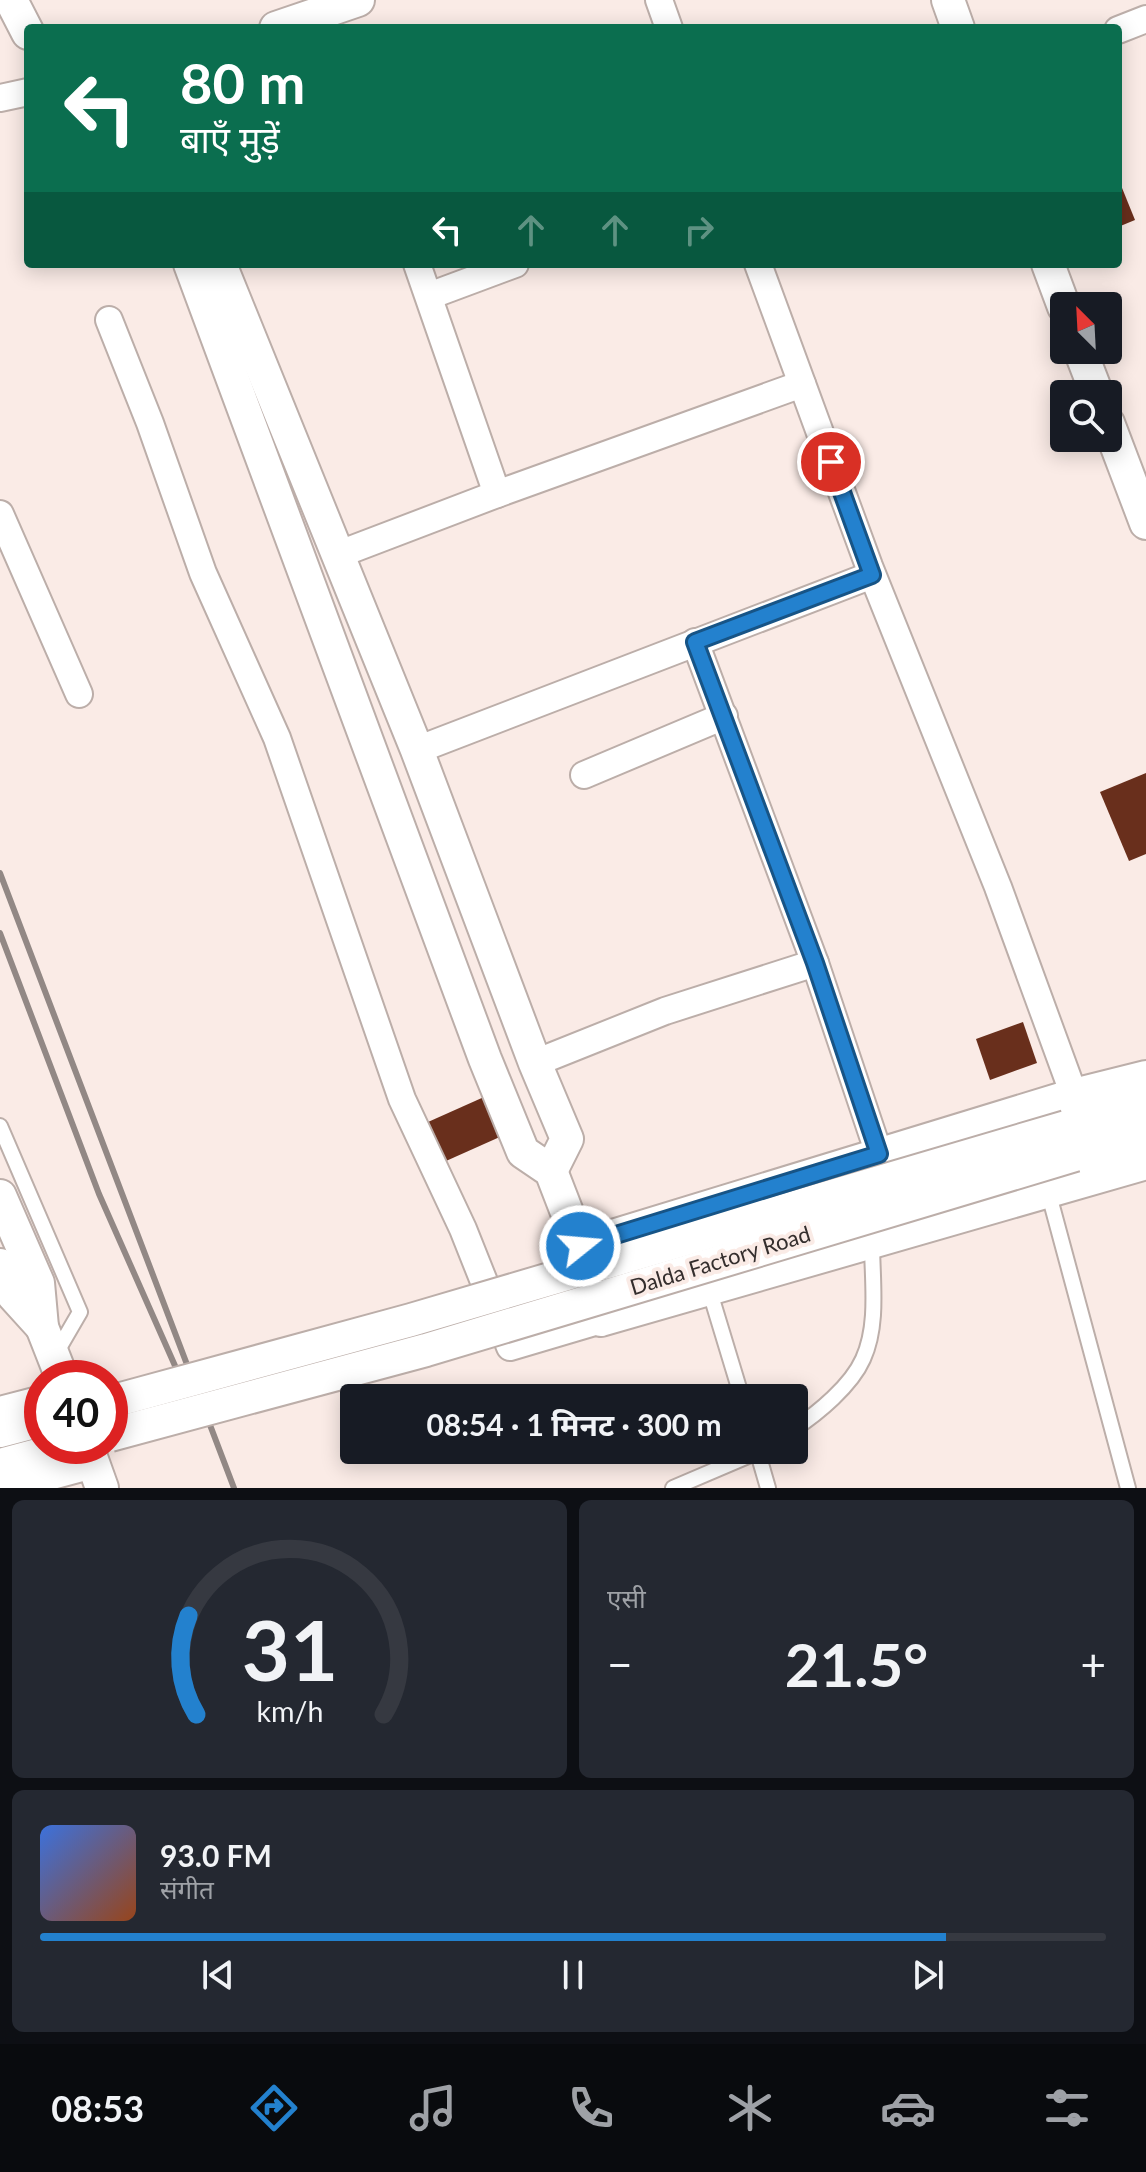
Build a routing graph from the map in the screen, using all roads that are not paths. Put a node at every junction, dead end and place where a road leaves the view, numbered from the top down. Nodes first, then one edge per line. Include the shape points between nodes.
1 (11, 0) edge
2 (358, 0) edge
3 (659, 0) edge
4 (948, 0) edge
5 (1146, 19) edge
6 (288, 24) edge
7 (668, 24) edge
8 (957, 24) edge
9 (24, 25) edge
10 (1122, 28) edge
11 (24, 93) edge
12 (0, 98) edge
13 (191, 268) edge
14 (222, 268) edge
15 (418, 268) edge
16 (504, 268) edge
17 (759, 268) edge
18 (1049, 268) edge
19 (1058, 292) edge
20 (429, 296) junction
21 (109, 320) dead end
22 (802, 384) junction
23 (1119, 452) edge
24 (497, 494) junction
25 (0, 514) edge
26 (1146, 523) edge
27 (337, 555) junction
28 (872, 575) junction
29 (695, 642) junction
30 (79, 694) dead end
31 (724, 716) junction
32 (417, 750) junction
33 (584, 775) dead end
34 (815, 963) junction
35 (535, 1063) junction
36 (1146, 1077) edge
37 (1074, 1095) junction
38 (1146, 1107) edge
39 (0, 1126) edge
40 (1146, 1137) edge
41 (1071, 1141) junction
42 (879, 1154) junction
43 (1146, 1163) edge
44 (551, 1171) junction
45 (1048, 1191) junction
46 (0, 1196) edge
47 (872, 1242) junction
48 (580, 1246) junction
49 (0, 1265) edge
50 (709, 1289) junction
51 (601, 1320) junction
52 (53, 1354) edge
53 (738, 1384) edge
54 (128, 1397) edge
55 (24, 1404) edge
56 (0, 1410) edge
57 (808, 1418) edge
58 (24, 1425) edge
59 (128, 1430) edge
60 (0, 1431) edge
61 (24, 1464) edge
62 (79, 1464) edge
63 (729, 1464) edge
64 (762, 1464) edge
65 (0, 1465) edge
66 (7, 1488) edge
67 (673, 1488) edge
68 (768, 1488) edge
69 (1128, 1488) edge

1 - 9 street
2 - 6 street
3 - 7 street
4 - 8 street
5 - 10 street
11 - 12 street
13 - 44 street via 485,1059 523,1152
14 - 27 street
15 - 20 street
16 - 20 street
17 - 22 street
18 - 19 street
20 - 24 street
21 - 51 street via 203,573 277,738 402,1099 463,1229 510,1347
22 - 24 street
22 - 28 street
23 - 26 street
24 - 27 street
25 - 30 street
27 - 32 street
28 - 29 street
28 - 37 street via 998,887
29 - 31 street
29 - 32 street
31 - 33 street
31 - 34 street
32 - 35 street
34 - 35 street via 665,1011
34 - 42 street
35 - 44 street via 567,1139
36 - 37 street
37 - 42 street
38 - 41 street
39 - 52 lane via 80,1312
40 - 41 street, Dalda Factory Road
41 - 54 street, Dalda Factory Road, bridge
41 - 59 street, Dalda Factory Road, bridge via 426,1350
42 - 48 street
43 - 45 street
44 - 48 street
45 - 47 street
45 - 69 lane
46 - 52 street via 38,1283
47 - 50 street
47 - 57 lane via 873,1319 863,1360 837,1394
48 - 51 street
49 - 52 street via 13,1295
50 - 51 street
50 - 53 lane
55 - 56 street
58 - 60 street
61 - 65 street
62 - 66 street
63 - 67 lane
64 - 68 lane

